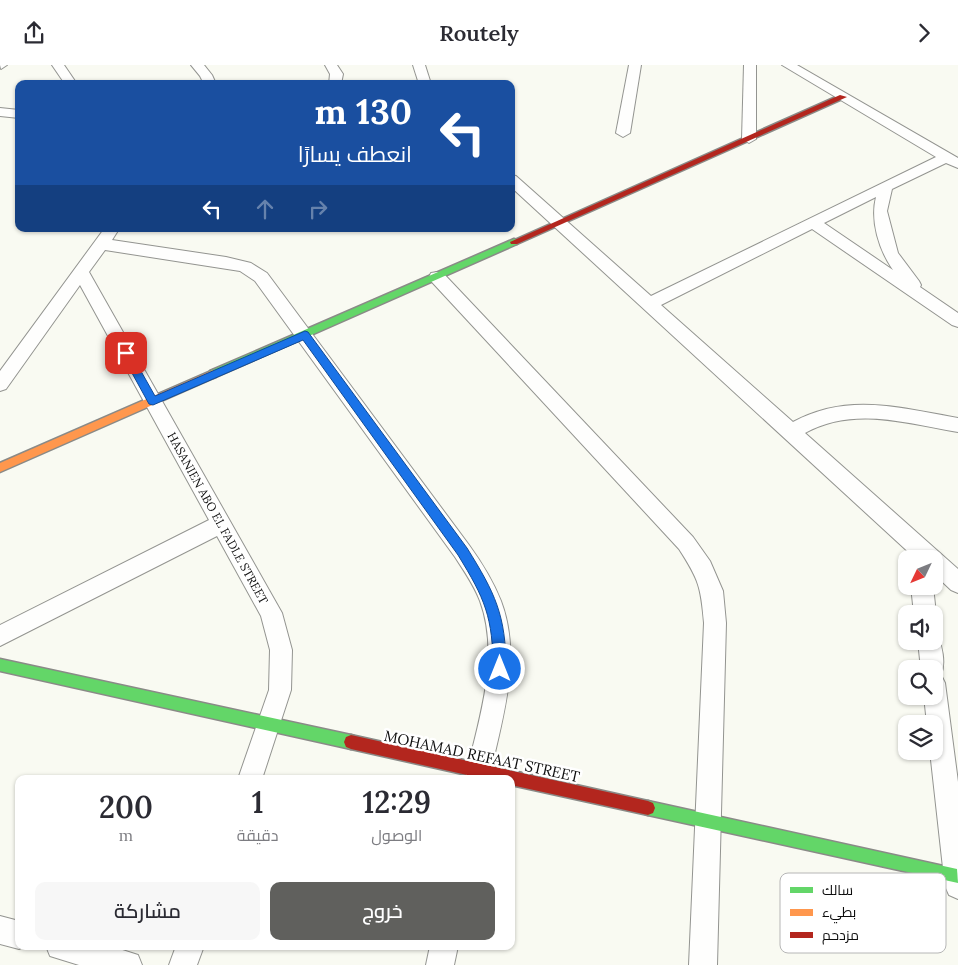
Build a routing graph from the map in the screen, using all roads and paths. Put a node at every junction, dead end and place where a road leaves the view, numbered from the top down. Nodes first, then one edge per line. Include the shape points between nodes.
1 (58, 65) edge
2 (197, 65) edge
3 (331, 65) edge
4 (419, 65) edge
5 (635, 65) edge
6 (750, 65) edge
7 (788, 65) edge
8 (68, 80) edge
9 (208, 80) edge
10 (337, 80) edge
11 (424, 80) edge
12 (843, 97) junction
13 (0, 112) edge
14 (15, 114) edge
15 (623, 133) dead end
16 (749, 139) junction
17 (952, 161) edge
18 (515, 183) edge
19 (886, 186) junction
20 (560, 223) junction
21 (813, 223) junction
22 (107, 237) edge
23 (81, 272) junction
24 (437, 277) junction
25 (921, 297) junction
26 (649, 304) junction
27 (958, 321) edge
28 (305, 335) junction
29 (0, 384) edge
30 (153, 401) junction
31 (958, 425) edge
32 (791, 432) junction
33 (0, 468) edge
34 (221, 524) junction
35 (917, 550) edge
36 (943, 569) edge
37 (958, 583) edge
38 (0, 636) edge
39 (0, 665) edge
40 (937, 705) edge
41 (270, 725) junction
42 (251, 775) edge
43 (478, 775) edge
44 (515, 782) edge
45 (708, 821) junction
46 (924, 873) edge
47 (957, 881) edge
48 (0, 930) edge
49 (15, 934) edge
50 (74, 950) edge
51 (189, 950) edge
52 (443, 950) edge
53 (128, 965) edge
54 (183, 965) edge
55 (440, 965) edge
56 (703, 965) edge

1 - 8 street
2 - 9 street
3 - 10 street via 336,71
4 - 11 street
5 - 15 street
6 - 16 street
7 - 12 street
12 - 16 street
12 - 17 street
13 - 14 street
16 - 20 street
17 - 19 street
18 - 20 street
19 - 21 street
19 - 25 street via 880,211 890,254
20 - 24 street
20 - 26 street
21 - 25 street
21 - 26 street
22 - 23 street
22 - 28 street via 245,267 261,277
23 - 29 street
23 - 30 street, HASANIEN ABO EL FADLE STREET
24 - 28 street
24 - 45 street via 686,543 703,568 712,591 715,623
25 - 27 street
26 - 32 street
28 - 30 street
28 - 43 street via 462,551 493,608 500,640 500,669
30 - 33 street
30 - 34 street, HASANIEN ABO EL FADLE STREET
31 - 32 street via 877,412 844,412 815,419
32 - 35 street
34 - 38 street
34 - 41 street, HASANIEN ABO EL FADLE STREET via 271,613 281,649 280,690
36 - 37 street
39 - 41 street, MOHAMAD REFAAT STREET
40 - 47 street
41 - 42 street, HASANIEN ABO EL FADLE STREET
41 - 43 street, MOHAMAD REFAAT STREET
44 - 45 street, MOHAMAD REFAAT STREET
45 - 46 street, MOHAMAD REFAAT STREET
45 - 56 street
48 - 49 street
50 - 53 street
51 - 54 street
52 - 55 street

